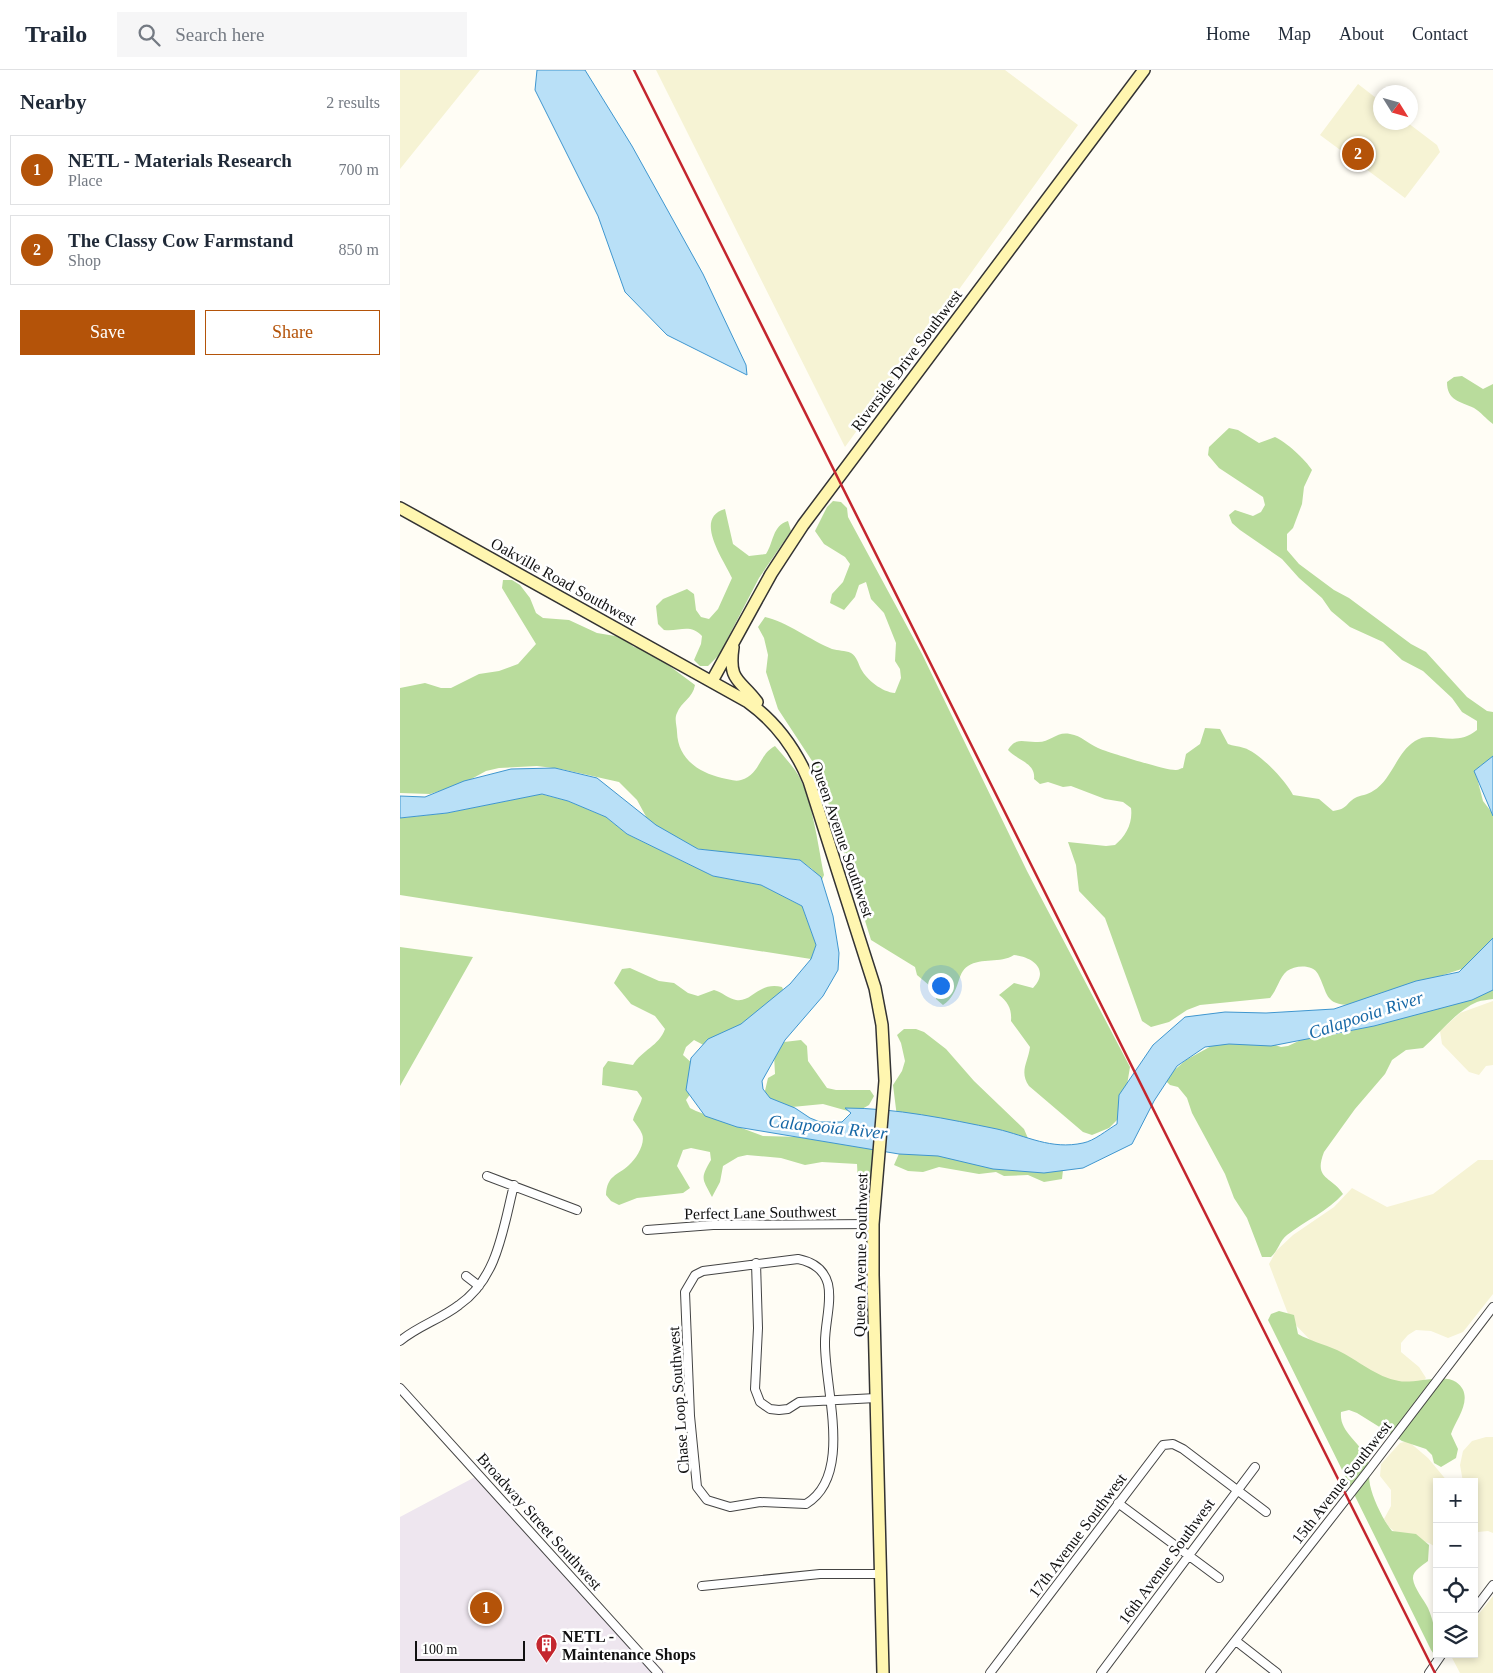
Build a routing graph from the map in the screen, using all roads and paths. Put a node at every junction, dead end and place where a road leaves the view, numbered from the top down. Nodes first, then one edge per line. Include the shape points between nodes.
1 (1144, 70) edge
2 (400, 508) edge
3 (734, 641) junction
4 (712, 681) junction
5 (766, 716) junction
6 (488, 1176) dead end
7 (514, 1185) junction
8 (577, 1210) dead end
9 (873, 1224) junction
10 (647, 1230) dead end
11 (756, 1263) junction
12 (466, 1276) dead end
13 (479, 1286) junction
14 (1493, 1307) edge
15 (400, 1340) edge
16 (400, 1388) edge
17 (876, 1398) junction
18 (830, 1400) junction
19 (1255, 1467) dead end
20 (1236, 1491) junction
21 (1118, 1503) junction
22 (1266, 1512) dead end
23 (1188, 1555) junction
24 (880, 1574) junction
25 (1219, 1578) dead end
26 (1493, 1584) edge
27 (702, 1586) dead end
28 (1478, 1605) edge
29 (1236, 1641) junction
30 (1439, 1658) edge
31 (658, 1673) edge
32 (883, 1673) edge
33 (990, 1673) edge
34 (1101, 1673) edge
35 (1210, 1673) edge
36 (1277, 1673) edge
37 (1429, 1673) edge

1 - 3 main road, Riverside Drive Southwest via 803,525
2 - 4 main road, Oakville Road Southwest
3 - 4 main road, Riverside Drive Southwest
3 - 5 main road via 731,658 734,674
4 - 5 main road, Queen Avenue Southwest
5 - 9 main road, Queen Avenue Southwest via 796,754 809,781 878,1000 884,1096
6 - 7 street
7 - 8 street
7 - 13 street via 497,1254
9 - 10 street, Perfect Lane Southwest via 712,1225
9 - 17 main road, Queen Avenue Southwest
11 - 18 street, Chase Loop Southwest via 810,1261 825,1276 829,1293 824,1340
11 - 18 street via 758,1328 755,1389 760,1402 770,1409 779,1410 799,1402
11 - 18 street, Chase Loop Southwest via 703,1270 685,1292 697,1487 707,1500 730,1507 760,1502 806,1504 814,1499 822,1492 834,1455
12 - 13 street
13 - 15 street via 459,1305
14 - 29 street, 15th Avenue Southwest
16 - 31 street, Broadway Street Southwest
17 - 18 street
17 - 24 main road, Queen Avenue Southwest
19 - 20 street, 16th Avenue Southwest
20 - 21 street, 17th Avenue Southwest via 1197,1459 1173,1444 1163,1445
20 - 22 street, 17th Avenue Southwest
20 - 23 street, 16th Avenue Southwest
21 - 23 street
21 - 33 street, 17th Avenue Southwest
23 - 25 street
23 - 34 street, 16th Avenue Southwest
24 - 27 street via 820,1574
24 - 32 main road, Queen Avenue Southwest
26 - 28 street
29 - 35 street, 15th Avenue Southwest
29 - 36 street
30 - 37 street

